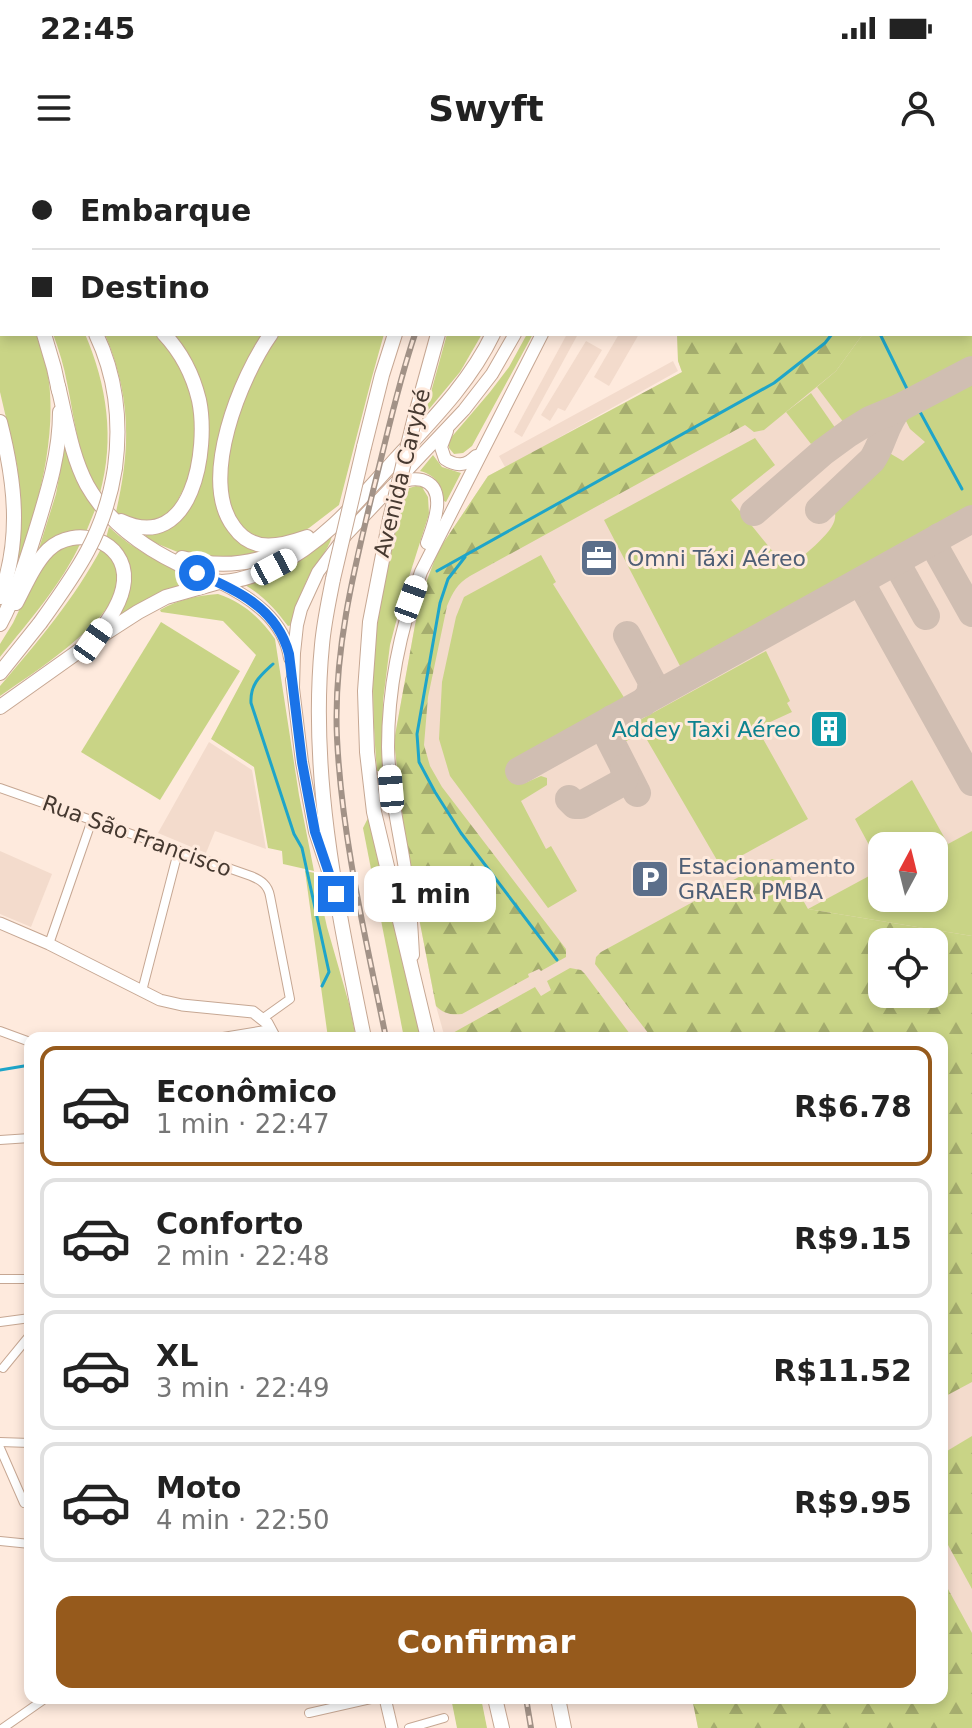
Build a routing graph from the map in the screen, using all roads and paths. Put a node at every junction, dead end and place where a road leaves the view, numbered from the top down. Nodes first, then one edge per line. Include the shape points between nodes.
1 (45, 336) edge
2 (97, 336) edge
3 (166, 336) edge
4 (270, 336) edge
5 (394, 336) edge
6 (437, 336) edge
7 (492, 336) edge
8 (514, 336) edge
9 (541, 336) edge
10 (58, 386) junction
11 (0, 422) edge
12 (453, 422) junction
13 (481, 450) junction
14 (391, 488) junction
15 (360, 499) junction
16 (107, 513) junction
17 (134, 537) junction
18 (307, 537) junction
19 (219, 582) junction
20 (0, 597) edge
21 (411, 599) junction
22 (0, 626) edge
23 (93, 641) junction
24 (0, 673) edge
25 (293, 687) junction
26 (0, 707) edge
27 (0, 788) edge
28 (92, 820) junction
29 (178, 852) junction
30 (336, 894) junction
31 (0, 923) edge
32 (49, 944) junction
33 (414, 974) junction
34 (142, 991) junction
35 (262, 1019) junction
36 (0, 1031) edge
37 (272, 1032) edge
38 (363, 1032) edge
39 (427, 1032) edge
40 (24, 1040) edge
41 (24, 1138) edge
42 (0, 1140) edge
43 (0, 1279) edge
44 (24, 1279) edge
45 (24, 1319) edge
46 (0, 1322) edge
47 (24, 1342) edge
48 (3, 1368) dead end
49 (24, 1443) edge
50 (0, 1445) edge
51 (24, 1503) dead end
52 (0, 1541) edge
53 (24, 1543) edge
54 (37, 1704) edge
55 (349, 1704) edge
56 (386, 1704) edge
57 (496, 1704) edge
58 (559, 1704) edge
59 (309, 1713) dead end
60 (444, 1718) dead end
61 (3, 1728) edge
62 (392, 1728) edge
63 (409, 1728) edge
64 (502, 1728) edge
65 (564, 1728) edge

1 - 10 main road
2 - 24 main road, bridge via 115,395 118,425 108,504 78,569
3 - 16 main road via 191,373 199,400 202,439 194,480 181,509 159,527 130,526
4 - 18 main road via 230,423 222,499 234,527 252,542 275,546
5 - 30 main road, Avenida Carybé, bridge via 364,447 322,643 320,766
6 - 33 main road, Avenida Carybé, bridge via 390,519 370,622 365,719 374,812
7 - 15 main road via 459,389
8 - 12 main road via 492,374
9 - 13 main road
10 - 16 main road via 82,475
10 - 22 main road via 56,459 18,588
11 - 20 main road via 14,510 10,566
12 - 13 main road via 442,442 445,459 463,465
12 - 14 main road
13 - 21 main road
14 - 21 main road via 420,479 437,496
14 - 25 main road via 327,558 309,590 297,625
15 - 18 main road
15 - 19 main road via 290,558 256,574
16 - 17 main road
17 - 18 main road via 182,558 218,565 265,558
17 - 19 main road
19 - 23 main road via 153,603
19 - 25 main road via 249,598 277,626 287,645
21 - 33 main road via 388,749
22 - 23 main road via 47,551 70,538 91,538 114,551 124,577 118,601
23 - 26 main road
25 - 30 main road via 315,832
27 - 28 street, Rua São Francisco
28 - 29 street, Rua São Francisco
28 - 32 street
29 - 34 street
29 - 35 street, Rua São Francisco via 267,887 290,999
30 - 38 main road, Avenida Carybé
31 - 32 street
32 - 34 street
33 - 39 main road, Avenida Carybé
34 - 35 street via 167,1003 248,1011
35 - 37 street
36 - 40 street
41 - 42 street
43 - 44 street
45 - 46 street
47 - 48 street
49 - 50 street
50 - 51 street
52 - 53 street
54 - 61 street
55 - 59 street
56 - 62 street
57 - 64 main road
58 - 65 main road
60 - 63 street

